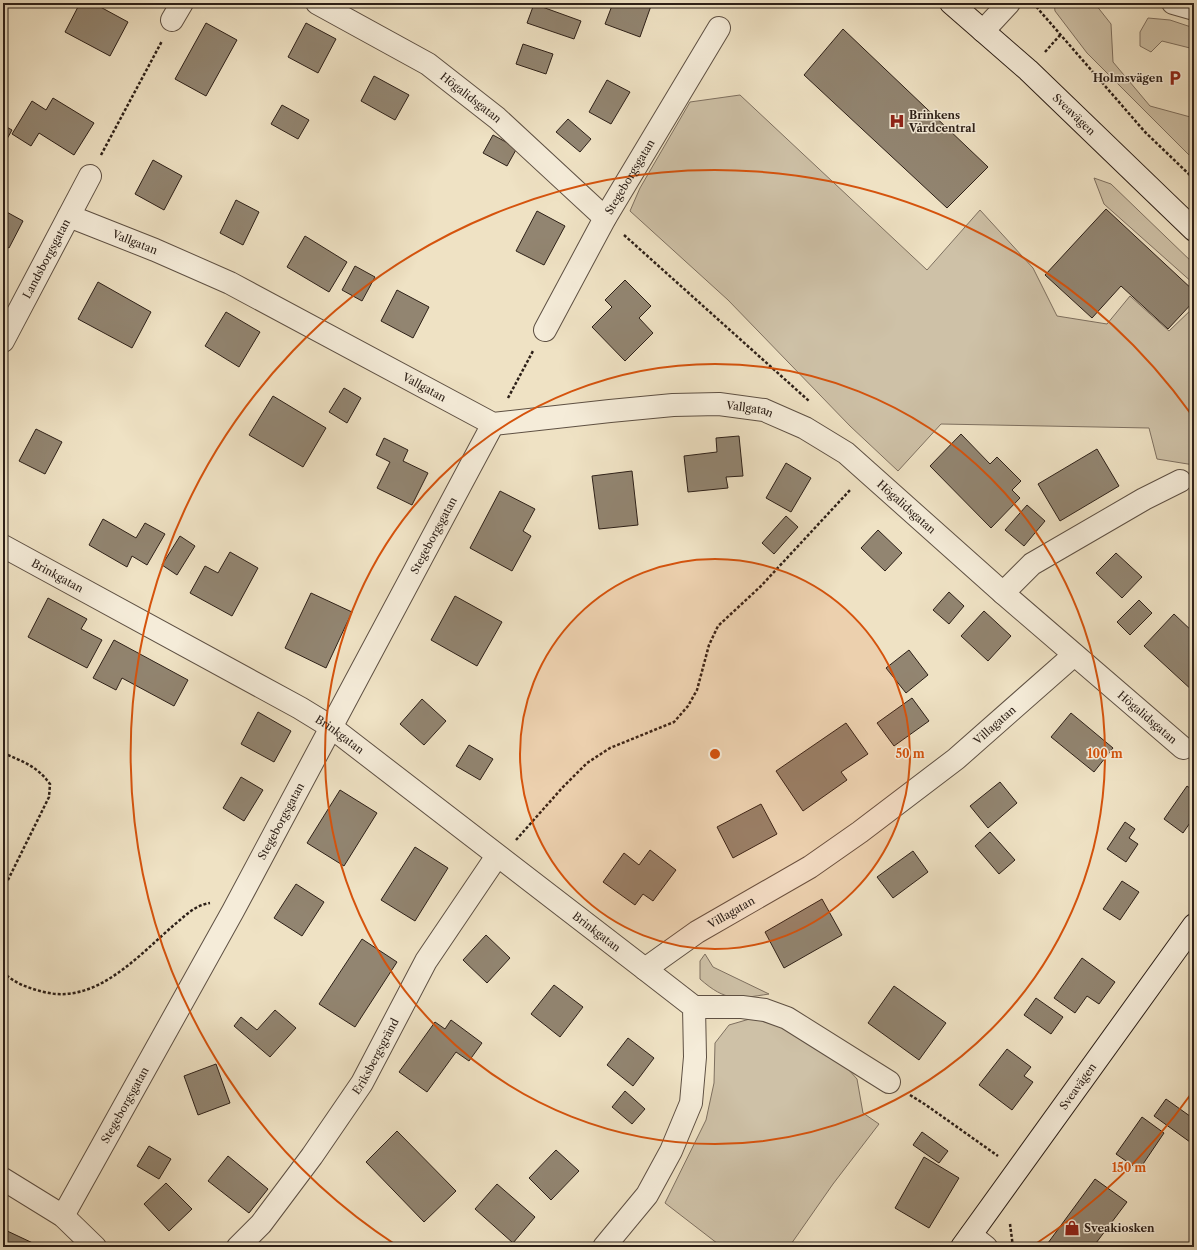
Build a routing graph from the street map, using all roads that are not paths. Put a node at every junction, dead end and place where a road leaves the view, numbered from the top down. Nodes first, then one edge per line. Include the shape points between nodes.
1 (317, 3) edge
2 (951, 3) edge
3 (1009, 3) edge
4 (1173, 3) edge
5 (1194, 9) edge
6 (719, 28) dead end
7 (983, 31) junction
8 (90, 176) road end
9 (69, 216) junction
10 (605, 218) junction
11 (1194, 230) edge
12 (545, 330) road end
13 (3, 341) edge
14 (494, 424) junction
15 (805, 428) joint
16 (1180, 481) dead end
17 (3, 546) edge
18 (1003, 593) junction
19 (1074, 655) junction
20 (331, 727) junction
21 (1183, 748) dead end
22 (499, 857) junction
23 (1194, 926) edge
24 (646, 969) junction
25 (694, 1006) junction
26 (889, 1082) road end
27 (3, 1179) edge
28 (64, 1216) junction
29 (973, 1243) edge
30 (95, 1247) edge
31 (238, 1247) edge
32 (604, 1247) edge

1 - 10 street, Högalidsgatan via 428,64 497,118
2 - 7 street, Sveavägen
3 - 7 street
4 - 5 street
6 - 10 street, Stegeborgsgatan
7 - 11 street, Sveavägen via 1075,114
8 - 9 street, Landsborgsgatan
9 - 13 street, Landsborgsgatan
9 - 14 street, Vallgatan via 230,283
10 - 12 street, Stegeborgsgatan
14 - 15 street, Vallgatan via 610,410 719,404 764,410
14 - 20 street, Stegeborgsgatan
15 - 18 street, Högalidsgatan via 846,453
16 - 18 street via 1032,564
17 - 20 street, Brinkgatan
18 - 19 street, Högalidsgatan
19 - 21 street, Högalidsgatan
19 - 24 street, Villagatan via 956,759 860,832 803,871 697,932
20 - 22 street, Brinkgatan
20 - 28 street, Stegeborgsgatan via 233,911
22 - 24 street, Brinkgatan
22 - 31 street, Eriksbergsgränd via 426,961 362,1084 261,1224
23 - 29 street, Sveavägen via 1018,1170
24 - 25 street
25 - 26 street via 765,1010 787,1018
25 - 32 street via 695,1057 691,1103 671,1151 647,1195
27 - 28 street
28 - 30 street

